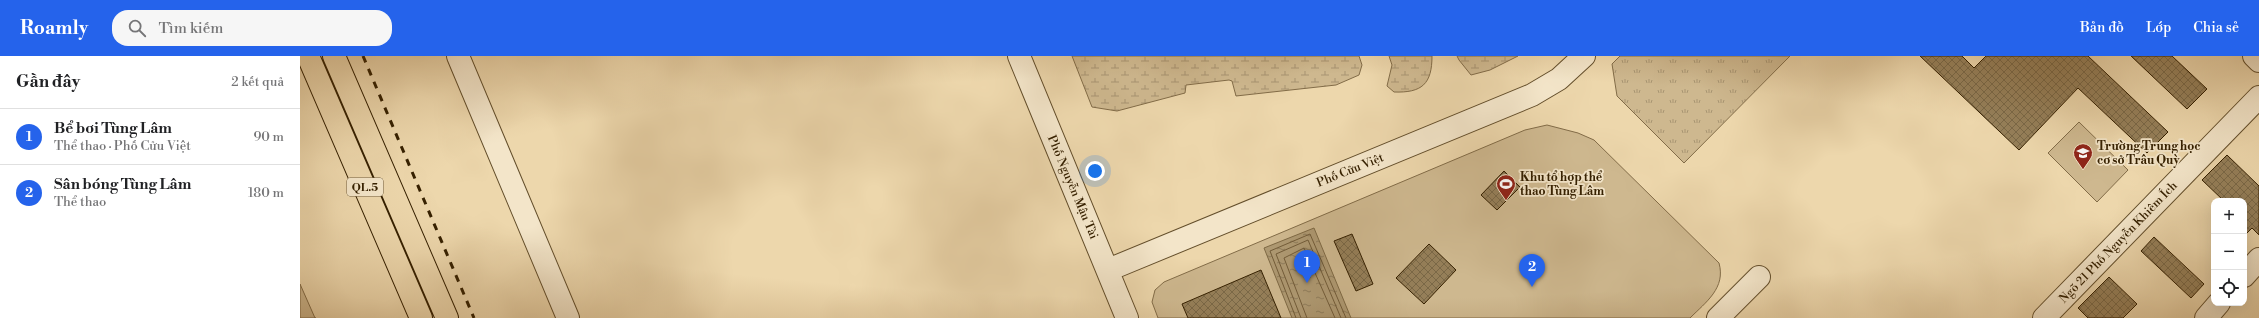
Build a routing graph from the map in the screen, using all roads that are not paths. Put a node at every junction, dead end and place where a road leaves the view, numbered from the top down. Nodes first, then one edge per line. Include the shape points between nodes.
1 (308, 56) edge
2 (334, 56) edge
3 (458, 56) edge
4 (1018, 56) edge
5 (1584, 56) edge
6 (2254, 56) edge
7 (2259, 60) edge
8 (2259, 97) edge
9 (2259, 259) edge
10 (1108, 270) junction
11 (2247, 273) edge
12 (1759, 277) dead end
13 (2216, 306) edge
14 (421, 318) edge
15 (446, 318) edge
16 (568, 318) edge
17 (1127, 318) edge
18 (1718, 318) edge
19 (2044, 318) edge
20 (2206, 318) edge

1 - 14 highway, QL.5
2 - 15 highway, QL.5
3 - 16 street
4 - 10 street, Phố Nguyễn Mậu Tài
5 - 10 street, Phố Cửu Việt via 1557,81 1532,95
6 - 7 street
8 - 19 street, Ngõ 21 Phố Nguyễn Khiêm Ích
9 - 11 street
10 - 17 street, Phố Nguyễn Mậu Tài
12 - 18 street
13 - 20 street

